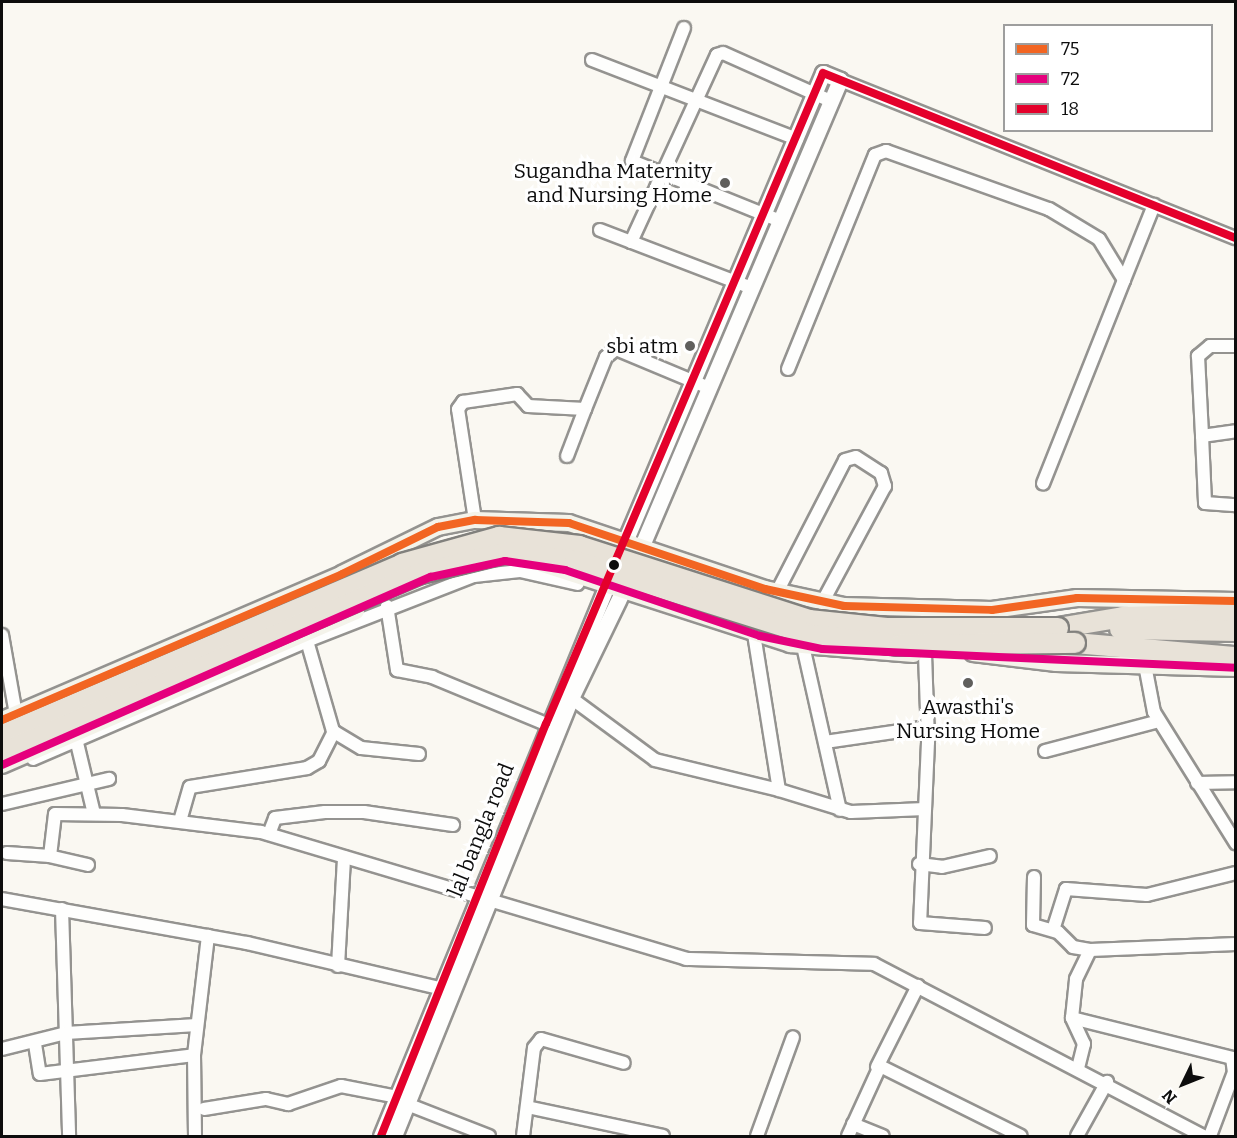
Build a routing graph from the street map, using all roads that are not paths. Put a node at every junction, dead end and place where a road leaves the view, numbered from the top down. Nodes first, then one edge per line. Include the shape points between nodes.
1 (684, 28) dead end
2 (592, 60) dead end
3 (840, 80) junction
4 (661, 83) junction
5 (815, 94) junction
6 (696, 99) junction
7 (831, 101) junction
8 (797, 139) junction
9 (663, 173) junction
10 (1154, 205) junction
11 (771, 218) junction
12 (600, 230) dead end
13 (1236, 238) edge
14 (631, 242) junction
15 (1124, 280) junction
16 (743, 285) junction
17 (1236, 346) edge
18 (788, 369) dead end
19 (701, 385) junction
20 (585, 409) junction
21 (1236, 431) edge
22 (1202, 436) junction
23 (567, 456) dead end
24 (665, 467) junction
25 (1043, 484) dead end
26 (1236, 505) edge
27 (475, 520) junction
28 (625, 541) junction
29 (641, 546) junction
30 (612, 590) junction
31 (777, 592) junction
32 (1236, 601) edge
33 (822, 603) junction
34 (387, 606) junction
35 (1236, 614) edge
36 (1058, 628) junction
37 (1236, 631) edge
38 (754, 634) junction
39 (2, 635) edge
40 (307, 641) junction
41 (1075, 643) junction
42 (803, 646) junction
43 (1236, 647) edge
44 (925, 654) junction
45 (1145, 665) junction
46 (1235, 667) edge
47 (571, 698) junction
48 (9, 717) edge
49 (1159, 721) junction
50 (546, 724) junction
51 (928, 727) junction
52 (334, 732) junction
53 (2, 735) edge
54 (825, 742) junction
55 (77, 744) junction
56 (1045, 751) dead end
57 (2, 753) edge
58 (418, 754) dead end
59 (2, 765) edge
60 (2, 771) edge
61 (109, 779) dead end
62 (1236, 782) edge
63 (1197, 783) junction
64 (87, 786) junction
65 (779, 789) junction
66 (2, 804) edge
67 (926, 808) junction
68 (840, 810) junction
69 (94, 814) junction
70 (180, 821) junction
71 (453, 825) dead end
72 (269, 834) junction
73 (1236, 843) edge
74 (7, 854) dead end
75 (50, 856) junction
76 (990, 856) dead end
77 (344, 857) junction
78 (919, 864) junction
79 (88, 865) dead end
80 (1236, 873) edge
81 (1034, 878) dead end
82 (2, 898) edge
83 (483, 901) junction
84 (62, 909) junction
85 (985, 928) dead end
86 (1053, 930) junction
87 (208, 936) junction
88 (1236, 944) edge
89 (1090, 950) junction
90 (339, 966) junction
91 (918, 986) junction
92 (446, 990) junction
93 (1072, 1018) junction
94 (197, 1025) junction
95 (66, 1033) junction
96 (793, 1037) dead end
97 (35, 1044) junction
98 (2, 1049) edge
99 (194, 1055) junction
100 (624, 1063) dead end
101 (877, 1067) junction
102 (1078, 1068) junction
103 (66, 1072) junction
104 (1107, 1082) junction
105 (402, 1100) junction
106 (527, 1107) junction
107 (204, 1109) dead end
108 (853, 1124) junction
109 (647, 1134) edge
110 (69, 1137) edge
111 (195, 1137) edge
112 (381, 1137) edge
113 (394, 1137) edge
114 (489, 1137) edge
115 (524, 1137) edge
116 (663, 1137) edge
117 (757, 1137) edge
118 (848, 1137) edge
119 (883, 1137) edge
120 (1021, 1137) edge
121 (1077, 1137) edge
122 (1203, 1137) edge
123 (1210, 1137) edge

1 - 4 street
2 - 4 street
3 - 5 street via 823,74
3 - 7 street
3 - 10 street
4 - 6 street
4 - 9 street via 631,159
5 - 6 street via 723,53 717,55
5 - 7 street
5 - 8 street
6 - 8 street
6 - 9 street
7 - 11 street
8 - 11 street
9 - 11 street
9 - 14 street
10 - 13 street
10 - 15 street
11 - 16 street
12 - 14 street
14 - 16 street
15 - 18 street via 1099,239 1049,209 882,152 870,160
15 - 25 street
16 - 19 street
17 - 22 street via 1210,346 1198,356
19 - 20 street via 616,349 606,357
19 - 24 street
20 - 23 street
20 - 27 street via 528,406 517,394 461,404
21 - 22 street
22 - 26 street via 1205,503
24 - 28 street, lal bangla road
24 - 29 street, lal bangla road
27 - 28 main road via 569,523
27 - 48 main road via 438,527 342,574
28 - 29 main road
28 - 30 street, lal bangla road
29 - 30 street, lal bangla road
29 - 31 main road
30 - 34 street via 552,576 502,572 445,584
30 - 38 main road
30 - 47 street, lal bangla road
30 - 50 street, lal bangla road
30 - 59 main road via 537,562 458,567
31 - 33 main road
31 - 33 street via 845,460 856,458 880,473 885,486
32 - 33 main road via 1077,598 992,610 887,610
34 - 40 street
34 - 50 street via 397,669 432,677
35 - 36 highway via 1123,617
36 - 37 highway
36 - 53 highway, bridge via 887,628 809,620 579,546 499,537 402,564
38 - 42 main road
38 - 65 street
39 - 48 street
40 - 52 street
40 - 55 street
41 - 43 highway
41 - 46 highway
41 - 57 highway, bridge via 900,645 811,635 575,561 497,554 417,574
42 - 44 main road
42 - 54 street
44 - 45 main road via 993,653 1056,663
44 - 51 street
45 - 46 main road
45 - 49 street
47 - 65 street via 656,760
47 - 83 street, lal bangla road
49 - 56 street
49 - 63 street
50 - 83 street, lal bangla road
51 - 54 street
51 - 67 street
52 - 58 street via 361,748
52 - 70 street via 319,760 308,768 190,787
54 - 68 street
55 - 60 street
55 - 64 street
61 - 64 street
62 - 63 street
63 - 73 street
64 - 66 street
64 - 69 street
65 - 68 street
67 - 68 street
67 - 78 street
69 - 70 street
69 - 75 street via 55,814
70 - 72 street
71 - 72 street via 364,812 325,812 275,818
72 - 77 street
74 - 75 street
75 - 79 street
76 - 78 street via 942,867
77 - 83 street
77 - 90 street
78 - 85 street via 920,923
80 - 86 street via 1147,895 1066,889
81 - 86 street via 1033,924
82 - 84 street
83 - 91 street via 686,959 855,959
83 - 92 street, lal bangla road
84 - 87 street
84 - 95 street
86 - 89 street via 1073,947
87 - 90 street
87 - 94 street
88 - 89 street
89 - 93 street via 1076,980
90 - 92 street
91 - 101 street
91 - 102 street
92 - 105 street, lal bangla road
93 - 102 street via 1084,1044
93 - 123 street via 1232,1058 1234,1072
94 - 95 street
94 - 99 street
95 - 97 street
95 - 103 street
96 - 117 street
97 - 98 street
97 - 103 street via 39,1072
99 - 103 street
99 - 111 street
100 - 106 street via 541,1040 534,1048
101 - 108 street
101 - 120 street
102 - 104 street
103 - 110 street
104 - 121 street
104 - 122 street
105 - 107 street via 341,1086 288,1104 266,1099
105 - 112 street, lal bangla road
105 - 113 street
105 - 114 street
106 - 109 street
106 - 115 street
108 - 118 street
108 - 119 street
109 - 116 street

